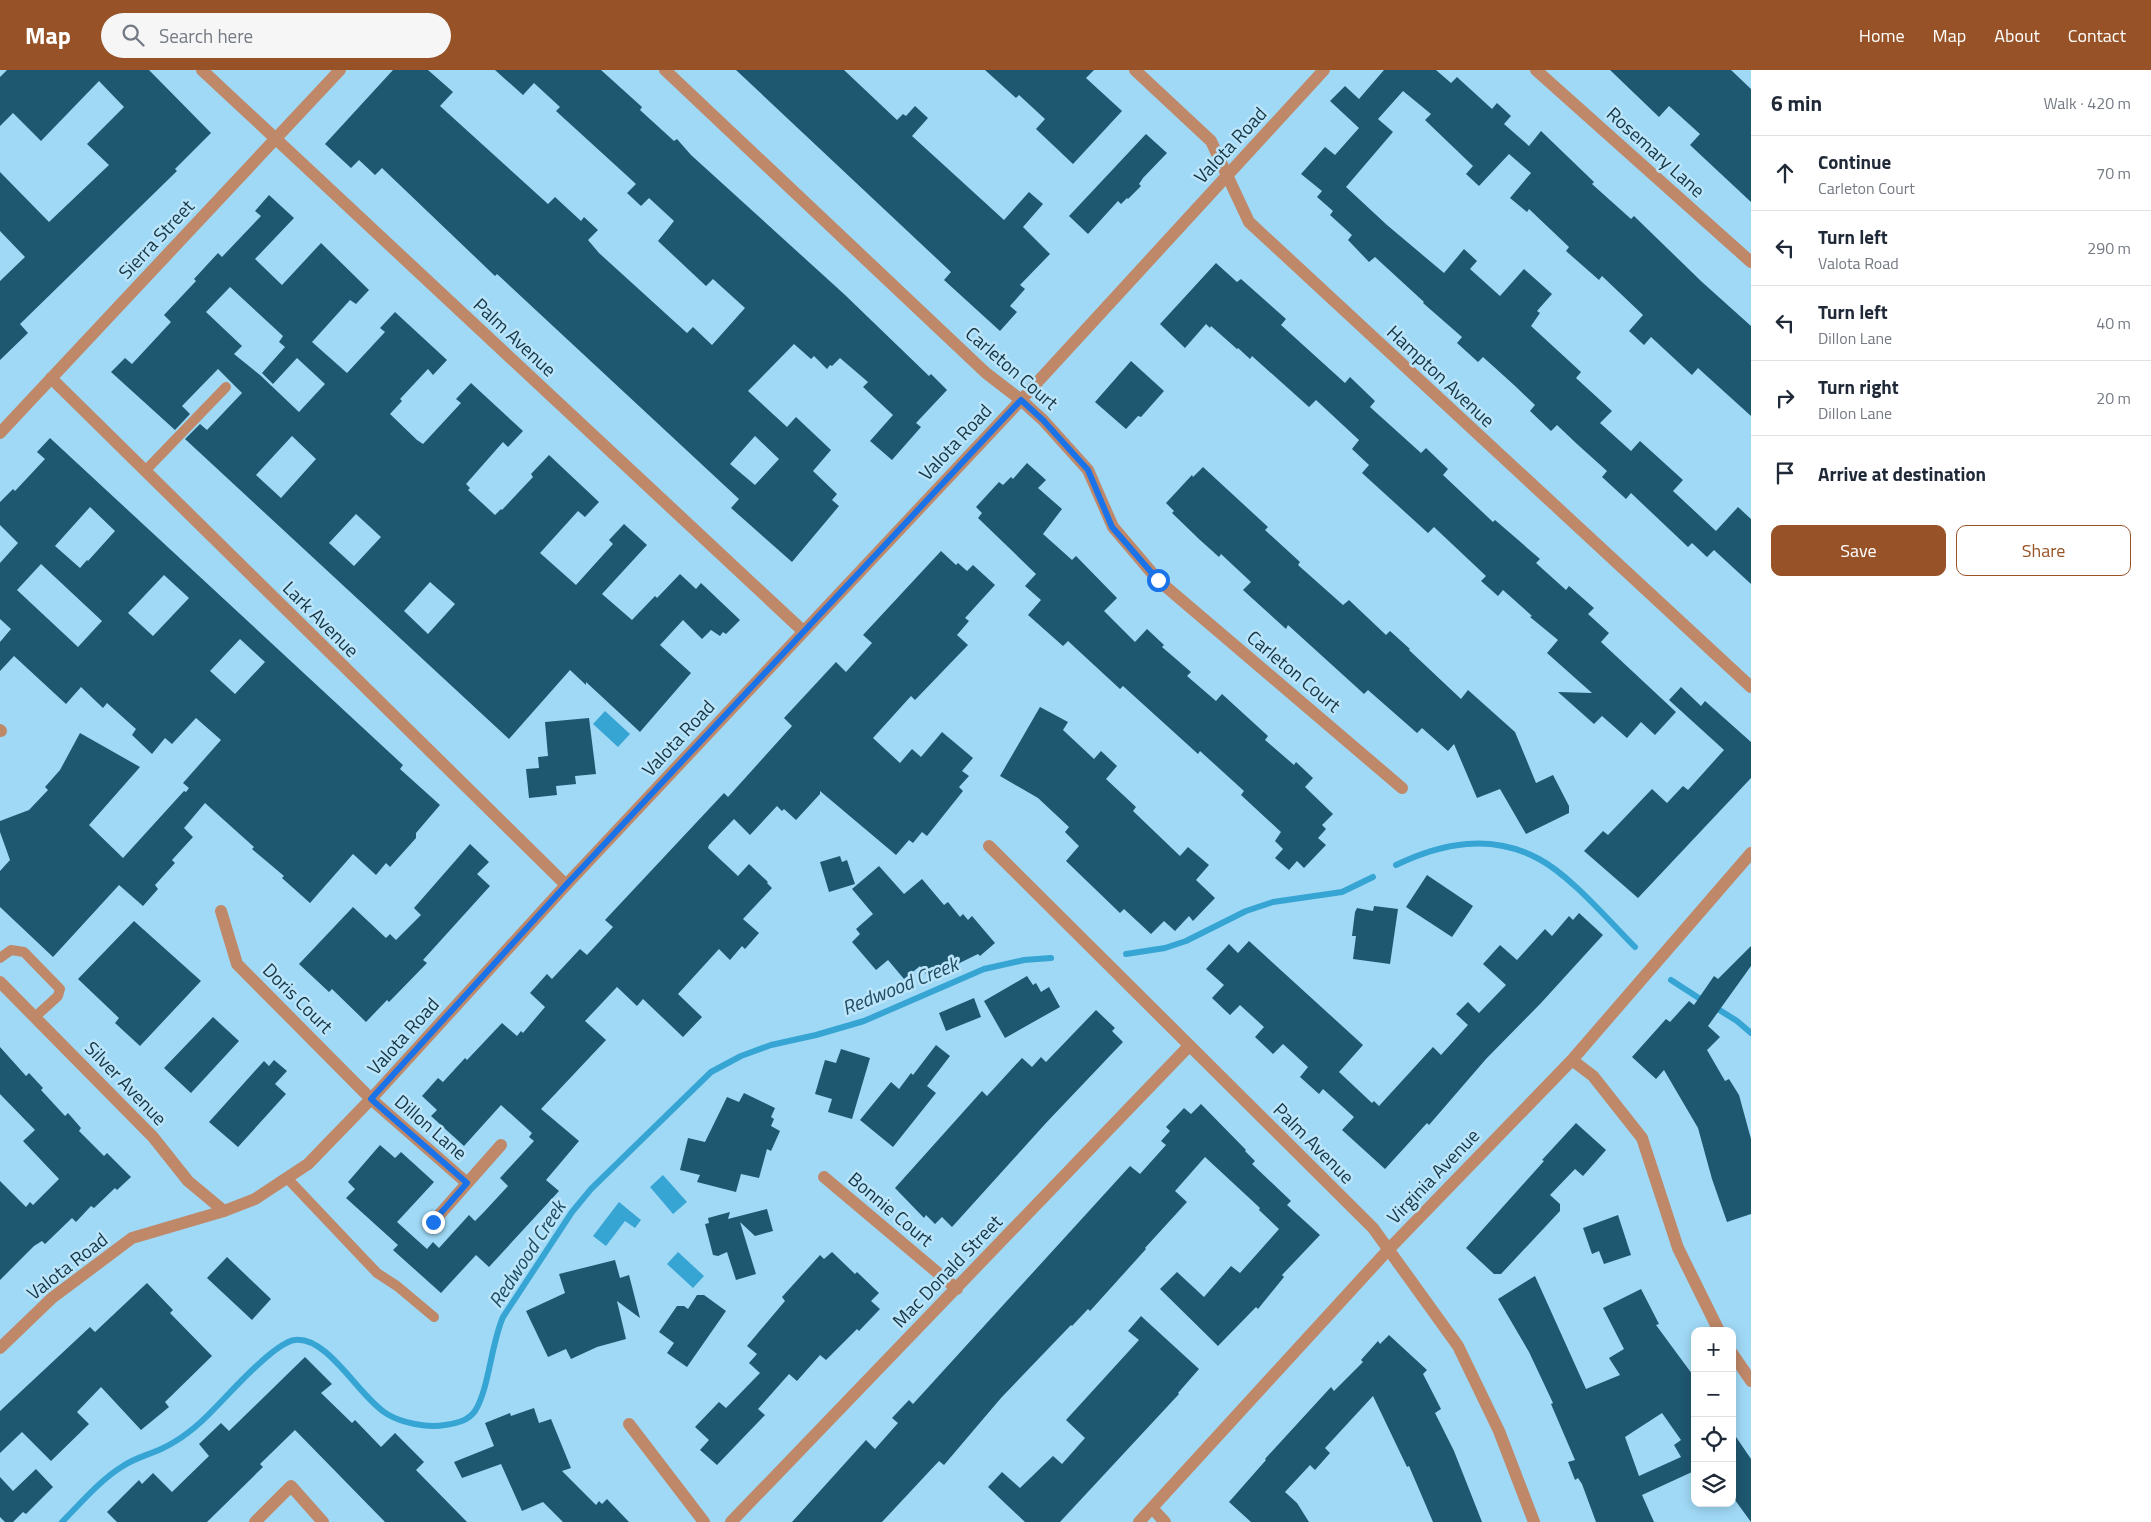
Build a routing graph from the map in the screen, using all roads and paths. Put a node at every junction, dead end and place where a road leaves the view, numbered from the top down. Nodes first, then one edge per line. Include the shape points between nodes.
1 (202, 70) edge
2 (340, 70) edge
3 (665, 70) edge
4 (1135, 70) edge
5 (1324, 70) edge
6 (1536, 70) edge
7 (275, 139) junction
8 (1228, 174) junction
9 (1751, 262) edge
10 (51, 378) junction
11 (226, 387) dead end
12 (1021, 400) junction
13 (0, 434) edge
14 (145, 471) junction
15 (803, 631) junction
16 (1751, 687) edge
17 (1402, 788) dead end
18 (989, 846) dead end
19 (1751, 853) edge
20 (566, 885) junction
21 (221, 911) dead end
22 (0, 958) edge
23 (0, 982) edge
24 (35, 1017) junction
25 (1189, 1046) junction
26 (1572, 1060) junction
27 (371, 1099) junction
28 (501, 1145) dead end
29 (824, 1177) dead end
30 (287, 1178) junction
31 (467, 1183) junction
32 (224, 1211) junction
33 (433, 1222) dead end
34 (1388, 1250) junction
35 (956, 1288) junction
36 (434, 1317) dead end
37 (1717, 1327) edge
38 (0, 1348) edge
39 (1736, 1359) edge
40 (1751, 1380) edge
41 (629, 1424) dead end
42 (1152, 1508) junction
43 (255, 1522) edge
44 (323, 1522) edge
45 (704, 1522) edge
46 (731, 1522) edge
47 (1139, 1522) edge
48 (1165, 1522) edge
49 (1534, 1522) edge

1 - 7 street, Palm Avenue
2 - 7 street, Sierra Street
3 - 12 street, Carleton Court via 986,373
4 - 8 street, Hampton Avenue via 1211,141
5 - 8 street, Valota Road
6 - 9 street, Rosemary Lane
7 - 10 street, Sierra Street
7 - 15 street, Palm Avenue
8 - 12 street, Valota Road
8 - 16 street, Hampton Avenue via 1249,222
10 - 13 street, Sierra Street
10 - 14 street, Lark Avenue
11 - 14 lane
12 - 15 street, Valota Road
12 - 17 street, Carleton Court via 1088,470 1112,527 1158,580
14 - 20 street, Lark Avenue
15 - 20 street, Valota Road
18 - 25 street, Palm Avenue
19 - 26 street, Virginia Avenue
20 - 27 street, Valota Road
21 - 27 street, Doris Court via 236,964
22 - 24 lane via 11,950 24,952 60,989 58,996
23 - 24 street, Silver Avenue
24 - 32 street, Silver Avenue via 153,1137 188,1181
25 - 34 street, Palm Avenue via 1373,1228
25 - 35 street, Mac Donald Street
26 - 34 street, Virginia Avenue
26 - 37 street via 1593,1076 1642,1138 1678,1248
27 - 30 street, Valota Road via 308,1164
27 - 31 street, Dillon Lane
28 - 31 street, Dillon Lane
29 - 35 street, Bonnie Court
30 - 32 street, Valota Road via 255,1199
30 - 36 lane via 377,1273
31 - 33 street, Dillon Lane
32 - 38 street, Valota Road via 132,1238 52,1298
34 - 42 street, Virginia Avenue
34 - 49 street, Palm Avenue via 1458,1346 1499,1431
35 - 46 street, Mac Donald Street
39 - 40 street
41 - 45 street
42 - 47 street, Virginia Avenue
42 - 48 street
43 - 44 street via 291,1486

